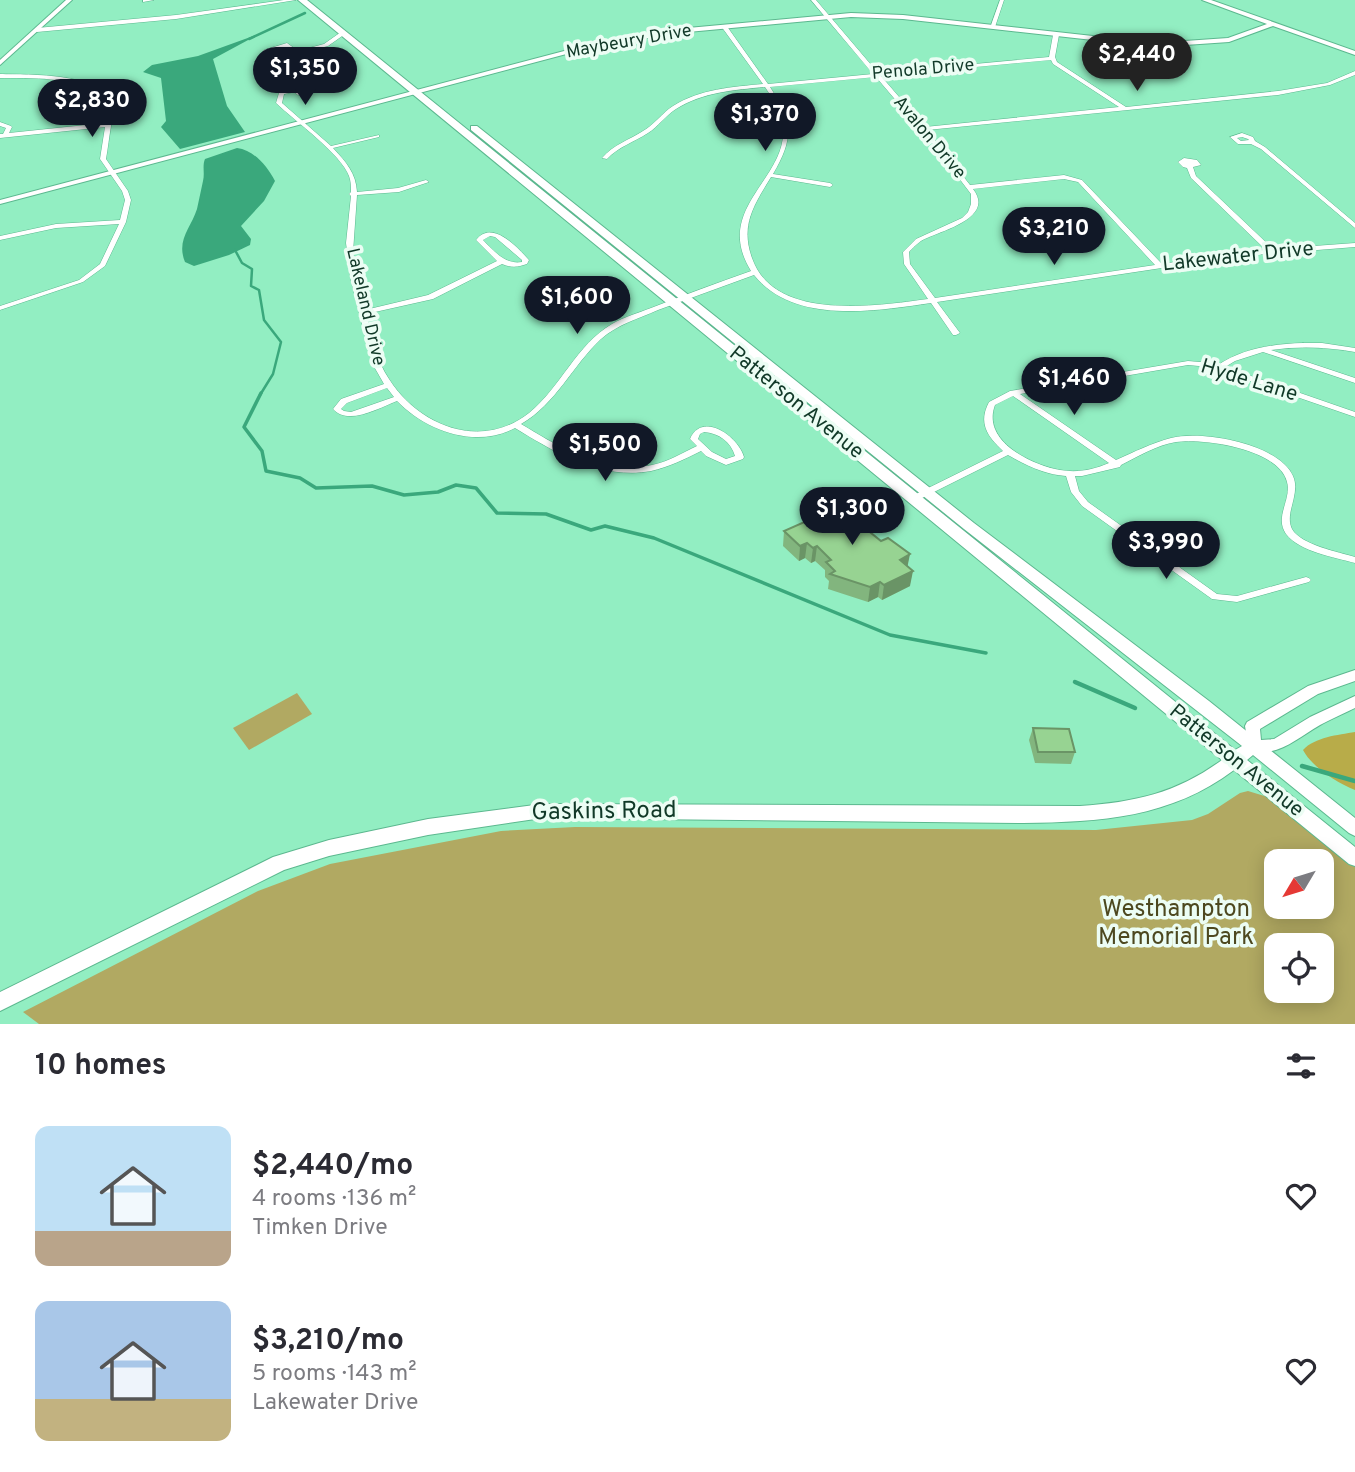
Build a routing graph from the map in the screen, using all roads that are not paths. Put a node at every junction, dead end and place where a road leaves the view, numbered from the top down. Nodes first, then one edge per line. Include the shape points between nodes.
1 (69, 0) edge
2 (302, 0) edge
3 (315, 0) edge
4 (813, 0) edge
5 (1002, 0) edge
6 (1205, 0) edge
7 (289, 1) edge
8 (827, 17) junction
9 (1272, 24) junction
10 (724, 26) junction
11 (992, 27) junction
12 (37, 30) junction
13 (343, 33) junction
14 (1056, 35) junction
15 (298, 52) junction
16 (1355, 53) edge
17 (1052, 58) junction
18 (273, 59) junction
19 (0, 63) edge
20 (876, 74) junction
21 (1355, 74) edge
22 (0, 76) edge
23 (765, 85) junction
24 (295, 89) junction
25 (426, 90) junction
26 (282, 93) junction
27 (415, 93) junction
28 (1124, 108) junction
29 (301, 122) junction
30 (0, 124) edge
31 (107, 125) junction
32 (923, 130) junction
33 (2, 136) edge
34 (377, 136) dead end
35 (1252, 142) dead end
36 (328, 148) junction
37 (605, 159) dead end
38 (1190, 167) dead end
39 (111, 172) junction
40 (768, 175) junction
41 (426, 182) dead end
42 (830, 185) dead end
43 (970, 187) junction
44 (352, 194) junction
45 (0, 202) edge
46 (122, 222) junction
47 (1355, 226) edge
48 (0, 239) edge
49 (1355, 245) edge
50 (1270, 251) junction
51 (502, 261) junction
52 (1159, 265) junction
53 (753, 272) junction
54 (678, 300) junction
55 (932, 300) junction
56 (0, 308) edge
57 (363, 313) junction
58 (956, 332) dead end
59 (1261, 349) junction
60 (1355, 350) edge
61 (1219, 368) junction
62 (1355, 381) edge
63 (389, 385) junction
64 (1013, 393) junction
65 (399, 398) junction
66 (1355, 415) edge
67 (515, 424) junction
68 (702, 447) junction
69 (1009, 451) junction
70 (1117, 465) junction
71 (1070, 475) junction
72 (920, 495) junction
73 (1355, 560) edge
74 (1306, 580) dead end
75 (1355, 675) edge
76 (1355, 702) edge
77 (1254, 746) junction
78 (1234, 760) junction
79 (1355, 828) edge
80 (1355, 858) edge
81 (0, 1002) edge

1 - 12 street
2 - 13 main road, Patterson Avenue
3 - 25 main road, Patterson Avenue
4 - 8 street, Avalon Drive
5 - 11 street
6 - 9 street
7 - 12 street
8 - 10 street, Maybeury Drive
8 - 11 street, Maybeury Drive via 883,15
8 - 20 street, Avalon Drive
9 - 14 street, Maybeury Drive via 1229,40 1191,45
9 - 16 street
10 - 23 street
10 - 25 street, Maybeury Drive via 608,42
11 - 14 street, Maybeury Drive
12 - 19 street
13 - 15 street via 333,43
13 - 27 main road, Patterson Avenue
14 - 17 street
15 - 18 street
15 - 18 street via 286,45 266,51
17 - 20 street, Penola Drive
17 - 28 street via 1061,69
18 - 26 street, Lakeland Drive via 283,68 269,80
20 - 23 street, Penola Drive
20 - 32 street, Avalon Drive
21 - 28 street via 1290,91
22 - 31 street via 60,79 97,90 109,104
23 - 37 street, Penola Drive via 721,90 681,103
23 - 40 street via 782,111 786,131
24 - 24 street via 298,93 332,84 328,81
24 - 26 street
25 - 27 street, Maybeury Drive
25 - 54 main road, Patterson Avenue
26 - 29 street, Lakeland Drive via 279,103
27 - 29 street, Maybeury Drive
27 - 54 main road, Patterson Avenue
28 - 32 street
29 - 36 street, Lakeland Drive
29 - 39 street, Maybeury Drive
30 - 33 street via 9,127
31 - 33 street
31 - 39 street via 103,159
32 - 43 street, Avalon Drive
34 - 36 street
35 - 47 street
36 - 44 street, Lakeland Drive via 351,174
38 - 50 street via 1193,177
39 - 45 street, Maybeury Drive
39 - 46 street via 127,198
40 - 42 street
40 - 53 street via 745,221 743,242
41 - 44 street via 399,190
43 - 52 street via 1064,177 1080,181
43 - 55 street, Avalon Drive via 975,199 969,215 917,241 906,252 907,264
44 - 57 street, Lakeland Drive via 350,253
46 - 48 street via 40,228
46 - 56 street via 100,268 81,281
49 - 50 street, Lakewater Drive
50 - 52 street, Lakewater Drive
51 - 51 street via 515,266 526,260 497,235 481,237
51 - 57 street via 430,297
52 - 55 street, Lakewater Drive
53 - 54 street
53 - 55 street, Lakewater Drive via 782,295 835,309
54 - 67 street via 615,325 590,343 555,391 528,418
54 - 72 main road, Patterson Avenue
55 - 58 street, Avalon Drive
57 - 63 street, Lakeland Drive via 376,363
59 - 60 street via 1334,345
59 - 61 street via 1245,352
59 - 62 street
61 - 64 street, Hyde Lane via 1188,363
61 - 66 street, Hyde Lane
63 - 65 street, Lakeland Drive
63 - 65 street via 344,401 337,409 352,415
64 - 69 street via 992,404 987,418 992,433
64 - 70 street
65 - 67 street, Lakeland Drive via 424,421 457,432 488,432
67 - 68 street via 567,453 612,470 652,468
68 - 68 street via 695,435 713,429 741,455 726,462
69 - 71 street
69 - 72 street
70 - 71 street
70 - 73 street via 1158,445 1195,438 1258,452 1290,475 1293,487 1285,523 1291,534 1311,546
71 - 74 street via 1075,492 1085,503 1215,597 1237,599
72 - 77 main road, Patterson Avenue
72 - 78 main road, Patterson Avenue
75 - 77 main road via 1313,690 1252,726
76 - 77 main road via 1277,745
77 - 78 main road, Gaskins Road
77 - 79 main road, Patterson Avenue
78 - 80 main road, Patterson Avenue
78 - 81 main road, Gaskins Road via 1199,785 1170,798 1086,812 541,811 428,827 279,863

